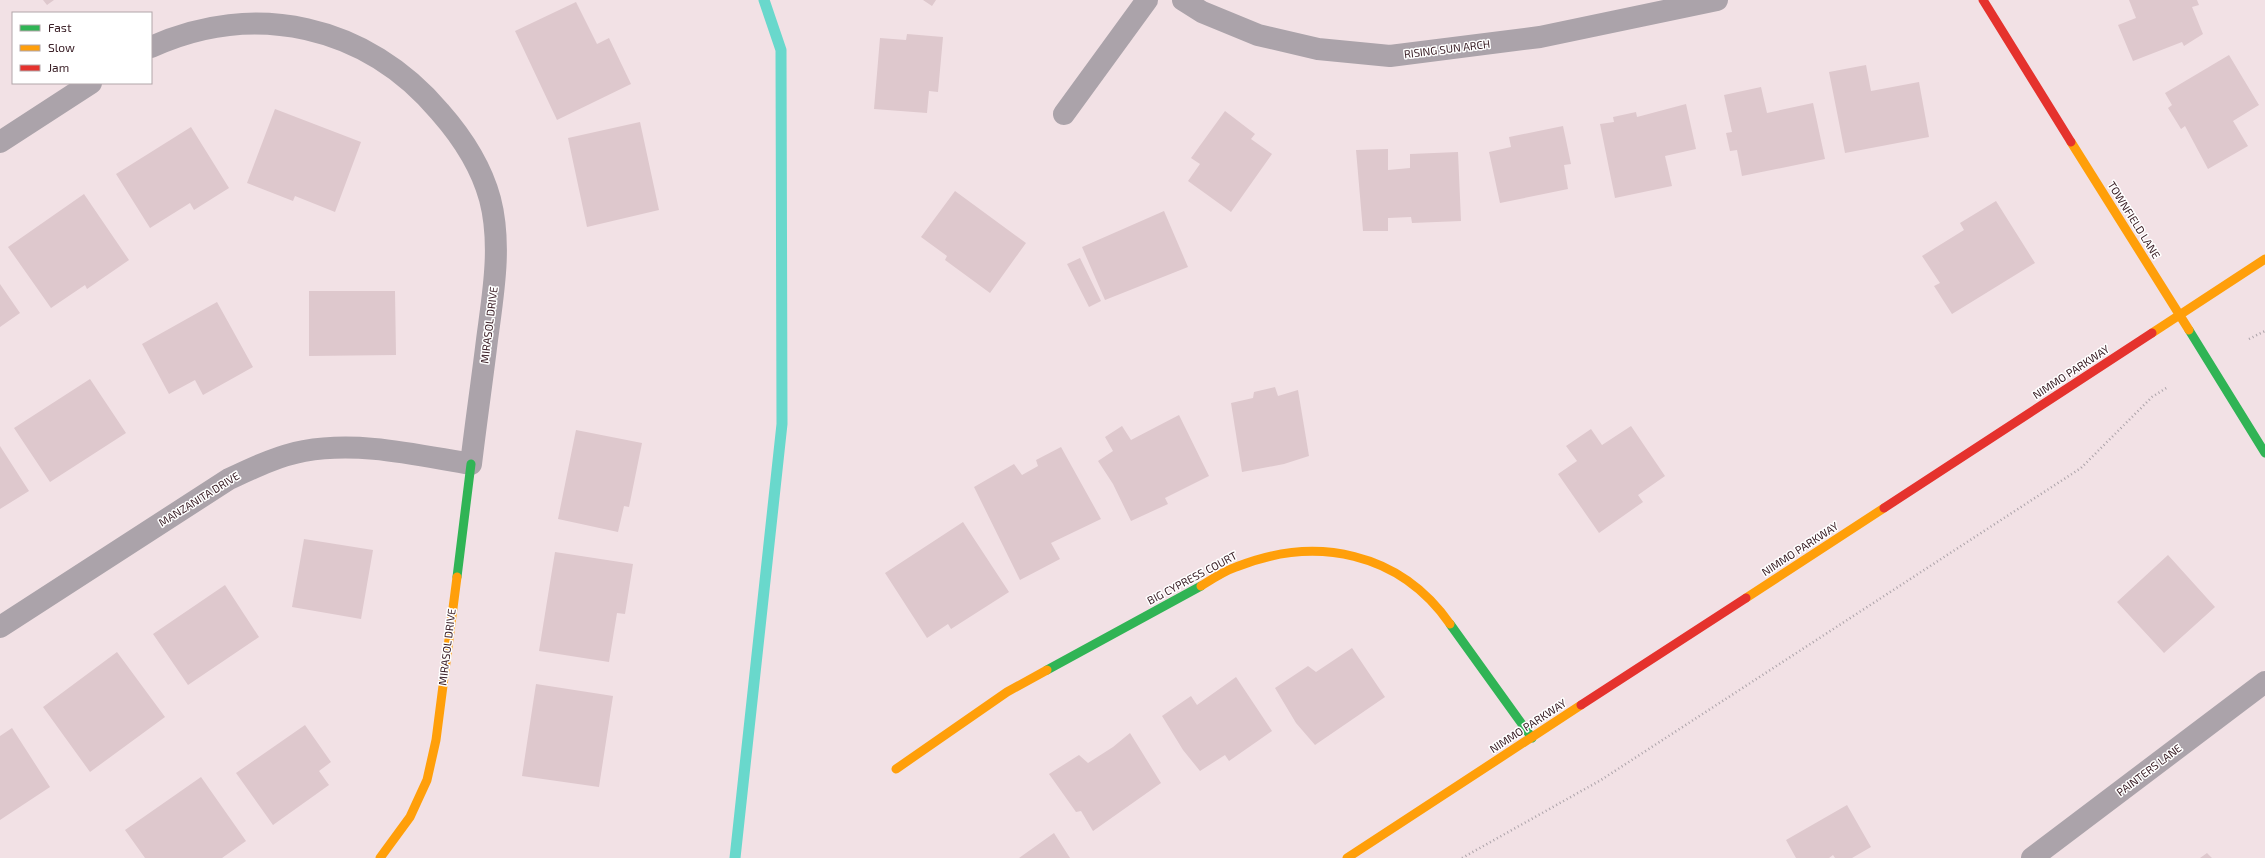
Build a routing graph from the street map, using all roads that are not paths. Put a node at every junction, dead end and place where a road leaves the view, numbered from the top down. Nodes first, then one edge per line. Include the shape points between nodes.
1 (1146, 0) edge
2 (1183, 0) edge
3 (1717, 0) edge
4 (1984, 0) edge
5 (152, 47) edge
6 (89, 84) edge
7 (1064, 114) dead end
8 (0, 142) edge
9 (2265, 259) edge
10 (2180, 316) junction
11 (2265, 453) edge
12 (471, 464) junction
13 (0, 627) edge
14 (2265, 682) edge
15 (1532, 738) junction
16 (896, 770) dead end
17 (380, 858) edge
18 (1347, 858) edge
19 (2032, 858) edge

1 - 7 street
2 - 3 street, RISING SUN ARCH via 1202,12 1258,35 1318,49 1390,56 1540,37
4 - 10 street, TOWNFIELD LANE
5 - 12 street, MIRASOL DRIVE via 205,26 241,21 278,21 314,28 352,42 391,64 423,92 451,125 475,160 490,199 495,235 496,272
6 - 8 street
9 - 10 street, NIMMO PARKWAY
10 - 11 street, TOWNFIELD LANE
10 - 15 street, NIMMO PARKWAY
12 - 13 street, MANZANITA DRIVE via 376,448 342,446 303,451 267,461 229,479
12 - 17 street, MIRASOL DRIVE via 436,740 427,780 410,817
14 - 19 street, PAINTERS LANE
15 - 16 street, BIG CYPRESS COURT via 1445,616 1418,586 1391,569 1353,555 1311,551 1269,556 1235,567 1008,692
15 - 18 street, NIMMO PARKWAY

